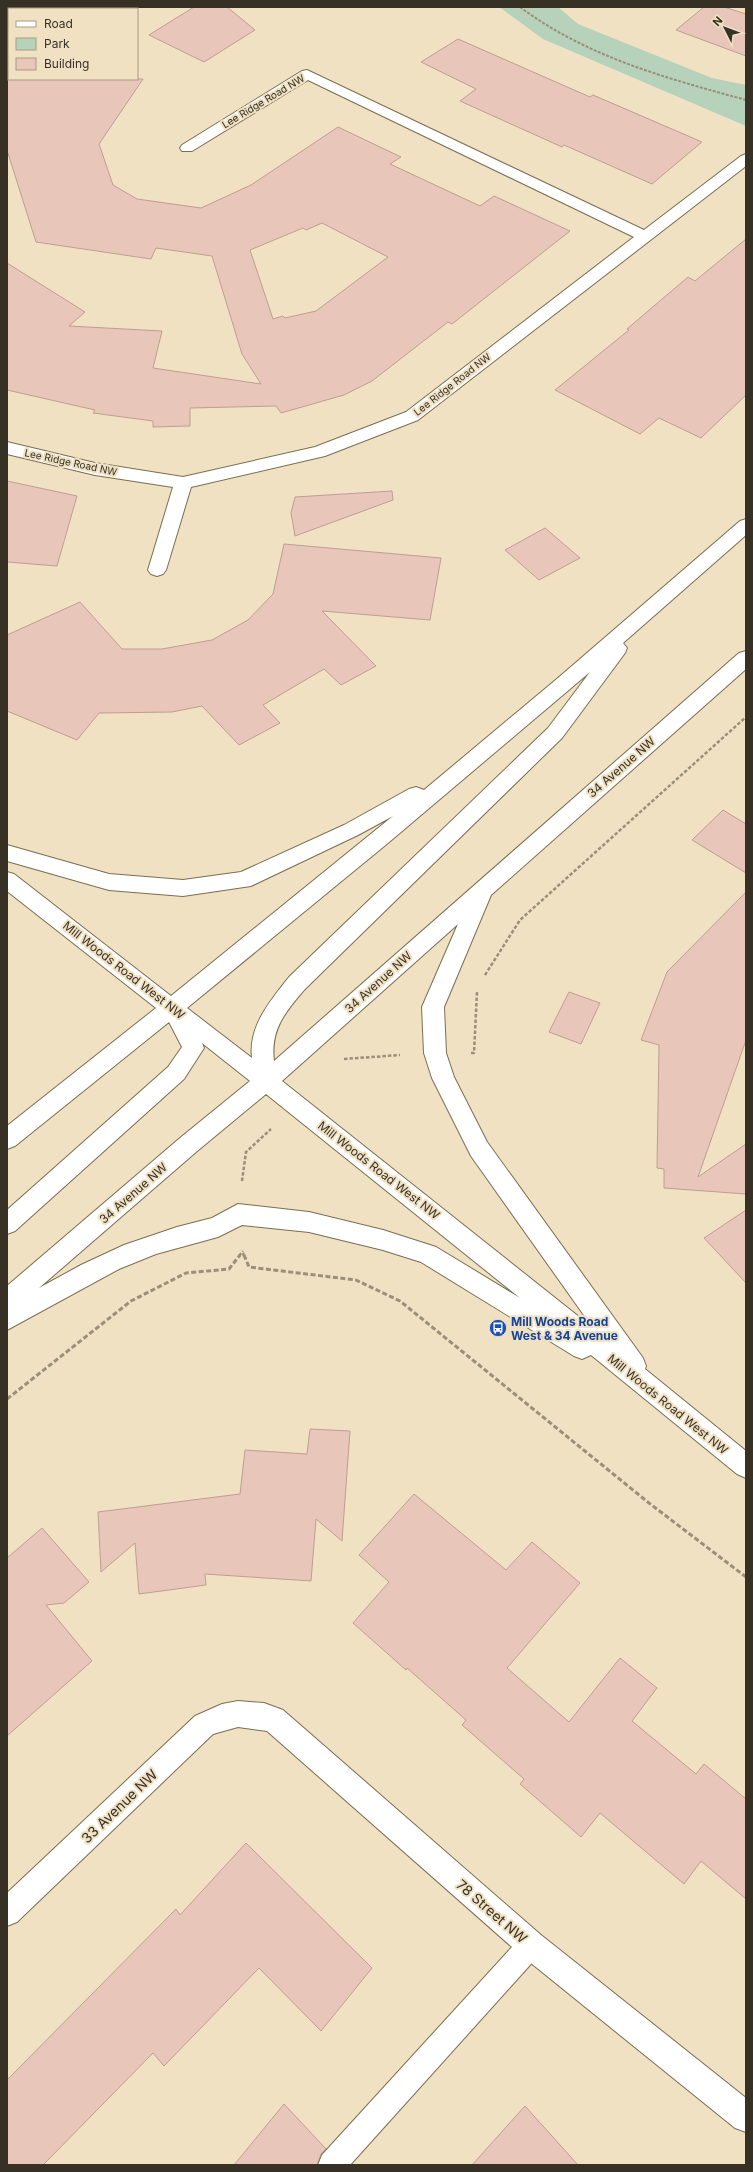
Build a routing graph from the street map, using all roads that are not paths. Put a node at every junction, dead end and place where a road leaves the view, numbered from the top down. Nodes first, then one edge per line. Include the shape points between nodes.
1 (187, 148) dead end
2 (746, 159) edge
3 (644, 236) junction
4 (7, 448) edge
5 (183, 482) junction
6 (746, 525) edge
7 (156, 570) dead end
8 (641, 618) junction
9 (746, 658) edge
10 (462, 768) junction
11 (7, 853) edge
12 (7, 880) edge
13 (484, 887) junction
14 (173, 1007) junction
15 (266, 1081) junction
16 (7, 1139) edge
17 (7, 1224) edge
18 (7, 1301) edge
19 (7, 1319) edge
20 (653, 1392) junction
21 (746, 1466) edge
22 (239, 1713) joint
23 (7, 1912) edge
24 (531, 1945) junction
25 (746, 2117) edge
26 (332, 2165) edge

1 - 3 main road, Lee Ridge Road NW via 307,74
2 - 3 main road, Lee Ridge Road NW
3 - 5 main road, Lee Ridge Road NW via 412,416 319,452
4 - 5 main road, Lee Ridge Road NW via 95,469
5 - 7 main road
6 - 8 main road
8 - 10 main road
8 - 15 main road via 555,733 297,983 272,1013 262,1052
9 - 13 main road, 34 Avenue NW
10 - 11 main road via 351,830 244,880 183,888 109,882
10 - 14 main road
12 - 14 main road, Mill Woods Road West NW
13 - 15 main road, 34 Avenue NW
13 - 20 main road via 433,1007 435,1053 442,1078 479,1149
14 - 15 main road, Mill Woods Road West NW
14 - 16 main road
14 - 17 main road via 193,1048 176,1073
15 - 18 main road, 34 Avenue NW
15 - 20 main road, Mill Woods Road West NW
19 - 20 main road via 85,1273 169,1239 230,1222 238,1214 309,1222 428,1254
20 - 21 main road, Mill Woods Road West NW
22 - 23 main road, 33 Avenue NW via 220,1717 204,1725
22 - 24 main road, 78 Street NW via 257,1714 274,1719
24 - 25 main road, 78 Street NW
24 - 26 lane

